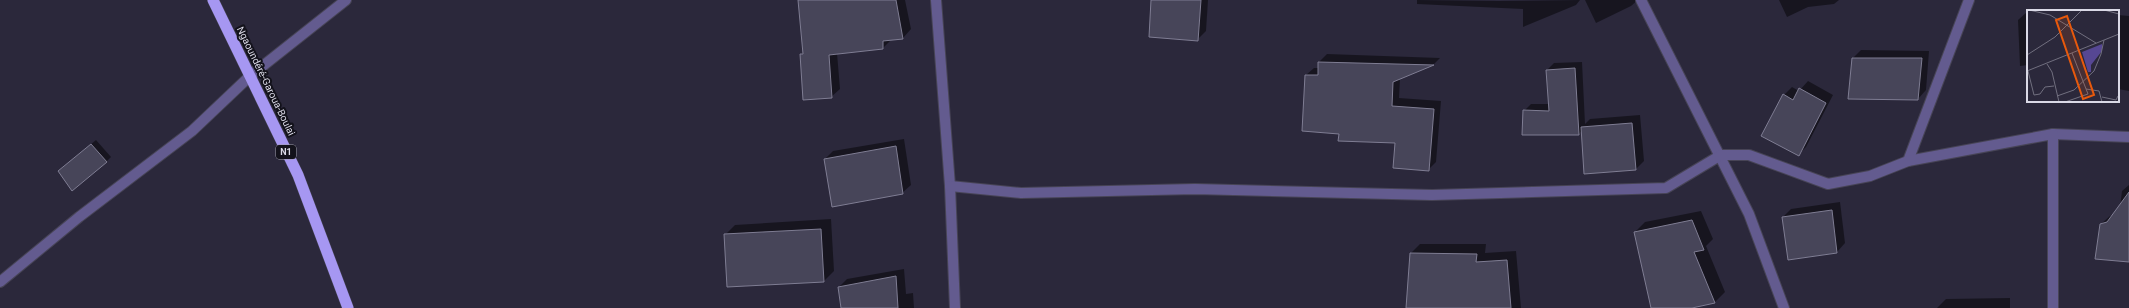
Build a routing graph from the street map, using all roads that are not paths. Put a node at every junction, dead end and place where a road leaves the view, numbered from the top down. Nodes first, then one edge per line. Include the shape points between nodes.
1 (213, 0) edge
2 (346, 0) edge
3 (936, 0) edge
4 (1641, 0) edge
5 (1969, 0) edge
6 (250, 76) junction
7 (2053, 134) junction
8 (2129, 137) edge
9 (1721, 155) junction
10 (1908, 161) junction
11 (950, 186) junction
12 (0, 282) edge
13 (348, 308) edge
14 (955, 308) edge
15 (1784, 308) edge
16 (2053, 308) edge

1 - 6 highway, Ngaoundéré-Garoua-Boulai / N1
2 - 6 street
3 - 11 street
4 - 9 street
5 - 10 street
6 - 12 street via 192,131 79,217
6 - 13 highway, Ngaoundéré-Garoua-Boulai / N1 via 298,175
7 - 8 street
7 - 10 street
7 - 16 street
9 - 10 street via 1749,155 1828,184 1870,176
9 - 11 street via 1666,188 1432,195 1195,189 1021,193
9 - 15 street via 1749,214
11 - 14 street

